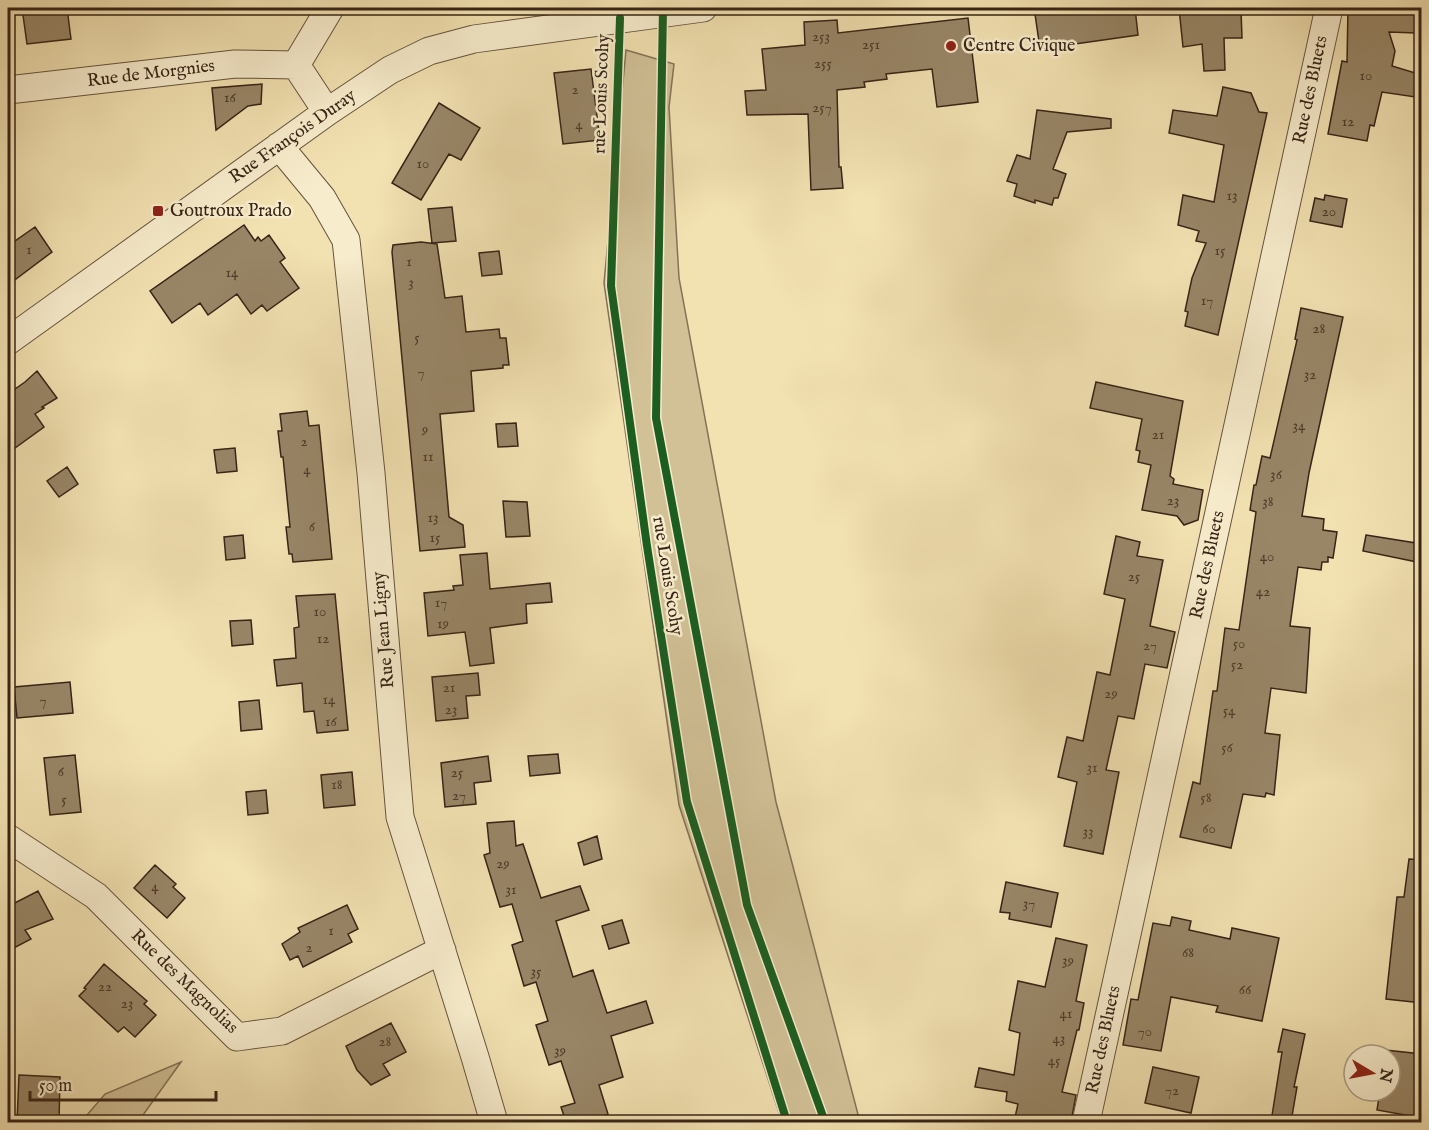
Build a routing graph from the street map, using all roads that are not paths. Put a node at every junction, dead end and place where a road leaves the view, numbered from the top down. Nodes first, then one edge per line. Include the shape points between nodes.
1 (330, 8) edge
2 (703, 8) edge
3 (1329, 8) edge
4 (296, 65) junction
5 (8, 90) edge
6 (327, 112) junction
7 (279, 146) junction
8 (8, 341) edge
9 (8, 831) edge
10 (442, 950) junction
11 (494, 1122) edge
12 (1086, 1122) edge

1 - 4 street
2 - 6 street, Rue François Duray via 474,39 429,51 390,70
3 - 12 street, Rue des Bluets
4 - 5 street, Rue de Morgnies via 235,64
4 - 6 street
6 - 7 street, Rue François Duray
7 - 8 street, Rue François Duray
7 - 10 street, Rue Jean Ligny via 322,198 346,240 371,473 400,817
9 - 10 street, Rue des Magnolias via 96,896 237,1037 282,1031
10 - 11 street, Rue Jean Ligny

